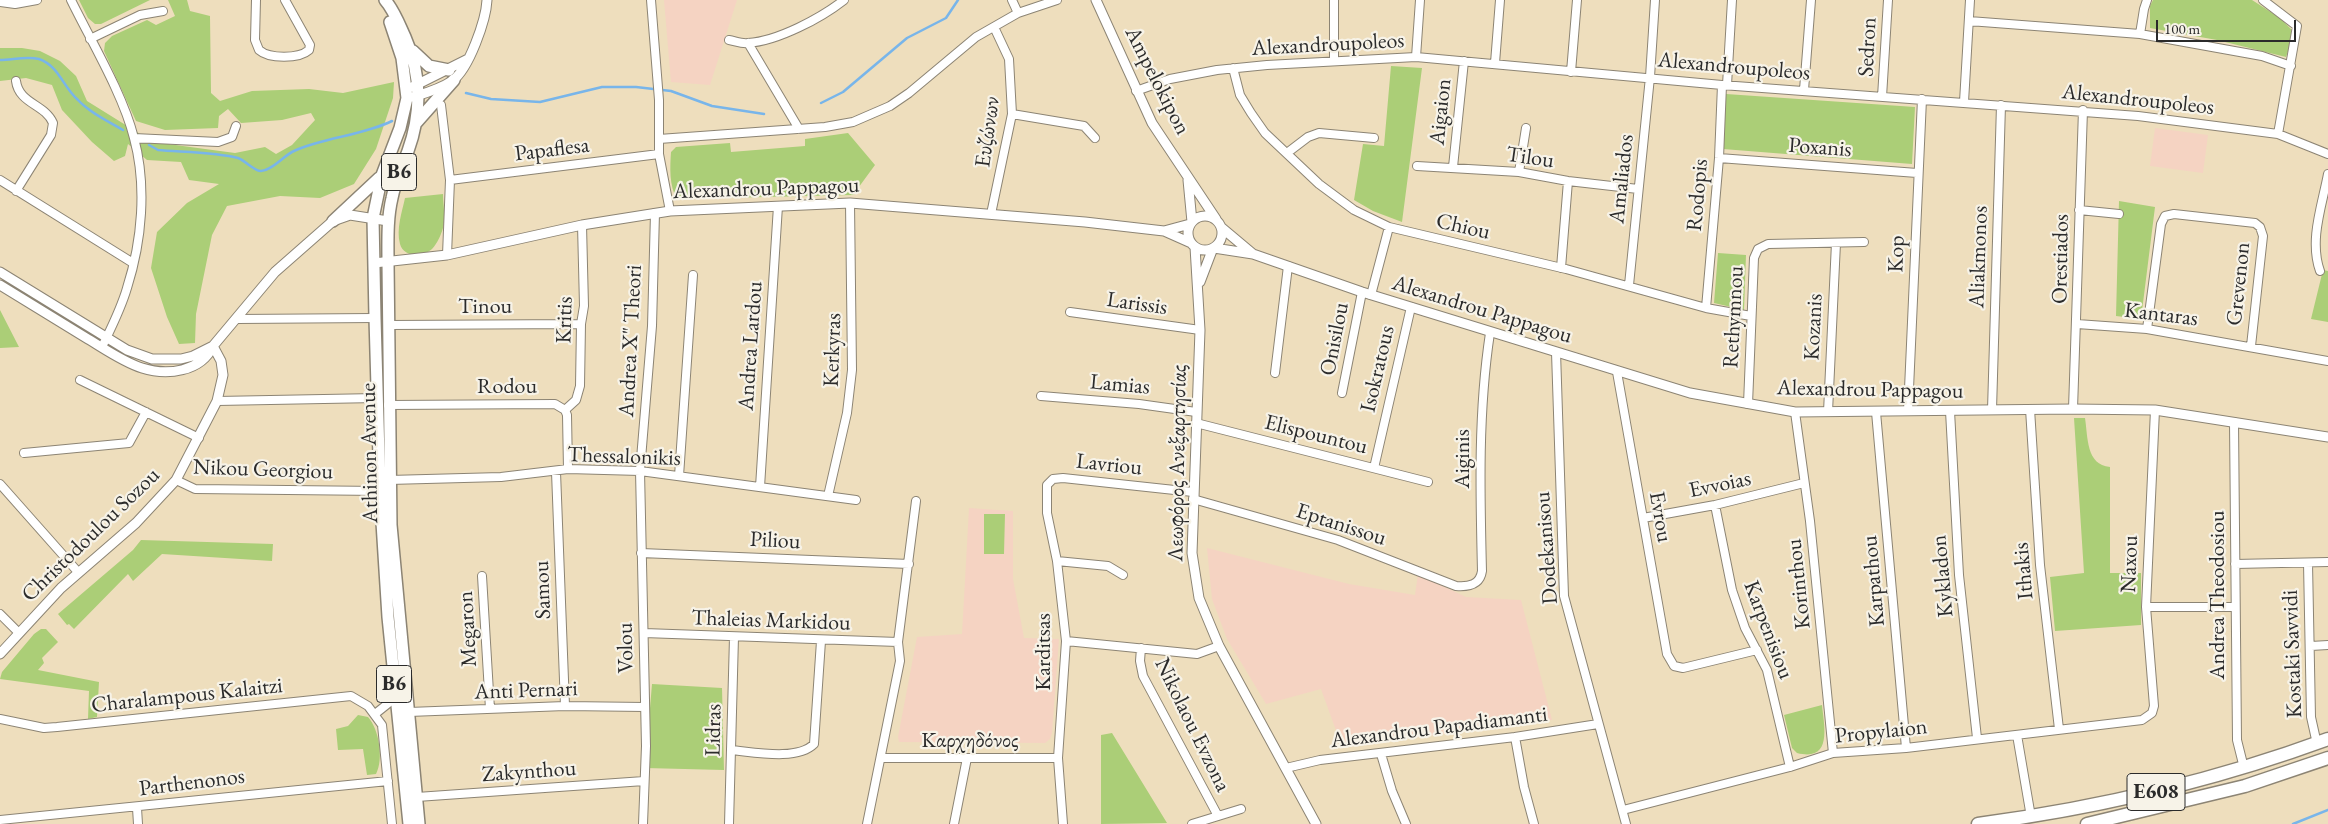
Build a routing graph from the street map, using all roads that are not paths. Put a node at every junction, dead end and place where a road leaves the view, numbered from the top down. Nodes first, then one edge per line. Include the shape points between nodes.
1 (37, 0) edge
2 (71, 0) edge
3 (256, 0) edge
4 (285, 0) edge
5 (380, 0) edge
6 (385, 0) edge
7 (487, 0) edge
8 (651, 0) edge
9 (844, 0) edge
10 (1012, 0) edge
11 (1056, 0) edge
12 (1096, 0) edge
13 (1334, 0) edge
14 (1420, 0) edge
15 (1500, 0) edge
16 (1578, 0) edge
17 (1655, 0) edge
18 (1732, 0) edge
19 (1812, 0) edge
20 (1888, 0) edge
21 (1970, 0) edge
22 (2148, 0) edge
23 (2263, 0) edge
24 (0, 2) edge
25 (163, 11) dead end
26 (1018, 13) junction
27 (1969, 21) junction
28 (994, 27) junction
29 (2140, 34) junction
30 (90, 39) junction
31 (729, 40) dead end
32 (748, 43) junction
33 (409, 46) junction
34 (1416, 57) junction
35 (1334, 60) junction
36 (1464, 61) junction
37 (1495, 63) junction
38 (2291, 66) junction
39 (1234, 68) junction
40 (1571, 72) junction
41 (452, 75) junction
42 (1650, 77) junction
43 (16, 81) dead end
44 (1725, 85) junction
45 (419, 90) junction
46 (1804, 90) junction
47 (1136, 91) junction
48 (407, 94) junction
49 (1882, 96) junction
50 (1922, 98) junction
51 (1964, 102) junction
52 (441, 105) dead end
53 (2001, 105) junction
54 (2082, 110) junction
55 (1012, 114) junction
56 (415, 124) junction
57 (236, 126) dead end
58 (1526, 128) dead end
59 (799, 129) junction
60 (2278, 134) junction
61 (134, 138) junction
62 (1095, 138) dead end
63 (1374, 138) dead end
64 (659, 139) junction
65 (1287, 153) junction
66 (659, 154) junction
67 (2328, 154) edge
68 (1719, 158) junction
69 (1417, 166) dead end
70 (1453, 167) junction
71 (1519, 172) junction
72 (1918, 173) junction
73 (2328, 174) edge
74 (382, 175) junction
75 (1187, 178) junction
76 (0, 180) edge
77 (450, 180) junction
78 (1568, 181) junction
79 (1638, 189) junction
80 (16, 190) junction
81 (850, 204) junction
82 (778, 206) junction
83 (2079, 210) junction
84 (670, 211) junction
85 (655, 213) junction
86 (991, 214) junction
87 (2119, 214) dead end
88 (373, 218) junction
89 (1216, 219) junction
90 (333, 221) junction
91 (388, 221) junction
92 (1191, 223) junction
93 (582, 225) junction
94 (1389, 227) junction
95 (1222, 228) junction
96 (1164, 231) junction
97 (1864, 242) dead end
98 (1836, 243) junction
99 (1193, 245) junction
100 (1214, 248) junction
101 (1254, 254) junction
102 (447, 255) junction
103 (388, 262) junction
104 (133, 263) junction
105 (374, 263) junction
106 (1288, 266) junction
107 (1561, 268) junction
108 (2320, 271) dead end
109 (0, 272) edge
110 (693, 275) dead end
111 (1199, 284) junction
112 (0, 285) edge
113 (1629, 285) junction
114 (1366, 293) junction
115 (1411, 307) junction
116 (1706, 308) junction
117 (1070, 312) dead end
118 (1751, 316) junction
119 (375, 318) junction
120 (237, 319) junction
121 (581, 324) junction
122 (2077, 324) junction
123 (389, 325) junction
124 (2147, 329) junction
125 (1200, 330) junction
126 (1490, 333) junction
127 (106, 336) junction
128 (213, 346) junction
129 (2251, 346) junction
130 (102, 347) junction
131 (1556, 352) junction
132 (2328, 362) edge
133 (1617, 372) junction
134 (1276, 374) dead end
135 (80, 380) dead end
136 (1342, 393) dead end
137 (1041, 396) dead end
138 (377, 398) junction
139 (217, 401) junction
140 (1748, 404) junction
141 (388, 405) junction
142 (2030, 409) junction
143 (2073, 409) junction
144 (565, 410) junction
145 (1992, 410) junction
146 (2155, 410) junction
147 (1908, 411) junction
148 (1950, 411) junction
149 (146, 412) junction
150 (1196, 412) junction
151 (1795, 412) junction
152 (1828, 412) junction
153 (1876, 412) junction
154 (2234, 422) junction
155 (1196, 423) junction
156 (2328, 437) edge
157 (199, 438) junction
158 (24, 453) dead end
159 (1374, 468) junction
160 (568, 469) junction
161 (640, 471) junction
162 (556, 472) junction
163 (679, 476) junction
164 (176, 480) junction
165 (389, 480) junction
166 (1050, 481) joint
167 (1428, 482) dead end
168 (1804, 483) junction
169 (0, 484) edge
170 (760, 487) junction
171 (380, 491) junction
172 (1193, 495) junction
173 (828, 496) junction
174 (856, 500) dead end
175 (916, 501) dead end
176 (1714, 505) junction
177 (1643, 518) junction
178 (641, 553) junction
179 (1057, 561) junction
180 (2328, 562) edge
181 (2308, 563) junction
182 (909, 564) junction
183 (2235, 564) junction
184 (78, 572) junction
185 (1123, 575) dead end
186 (482, 576) dead end
187 (1476, 583) joint
188 (2146, 607) junction
189 (2234, 607) junction
190 (0, 614) edge
191 (19, 632) junction
192 (644, 633) junction
193 (734, 638) junction
194 (821, 641) junction
195 (1066, 641) junction
196 (898, 642) junction
197 (1219, 646) junction
198 (2311, 646) junction
199 (2328, 646) edge
200 (1141, 648) junction
201 (1757, 650) junction
202 (0, 654) edge
203 (395, 698) junction
204 (565, 706) junction
205 (645, 707) junction
206 (490, 709) junction
207 (409, 712) junction
208 (374, 713) junction
209 (2148, 718) joint
210 (0, 719) edge
211 (1598, 724) junction
212 (2059, 729) junction
213 (2017, 735) junction
214 (1515, 738) junction
215 (1977, 738) junction
216 (2322, 741) edge
217 (1906, 748) junction
218 (731, 750) junction
219 (1833, 753) junction
220 (1381, 754) junction
221 (882, 758) junction
222 (967, 758) junction
223 (1058, 758) junction
224 (2328, 758) edge
225 (1790, 767) junction
226 (1286, 768) junction
227 (2244, 768) junction
228 (388, 781) junction
229 (644, 781) junction
230 (416, 798) junction
231 (136, 808) junction
232 (1241, 809) dead end
233 (1622, 810) junction
234 (1218, 816) junction
235 (2031, 817) junction
236 (0, 820) edge
237 (138, 824) edge
238 (392, 824) edge
239 (409, 824) edge
240 (419, 824) edge
241 (643, 824) edge
242 (729, 824) edge
243 (867, 824) edge
244 (954, 824) edge
245 (1063, 824) edge
246 (1192, 824) edge
247 (1316, 824) edge
248 (1406, 824) edge
249 (1534, 824) edge
250 (1626, 824) edge
251 (1978, 824) edge
252 (2086, 824) edge

1 - 24 street via 15,4
2 - 30 street
3 - 4 street via 255,40 259,50 273,56 302,54 309,50 310,45
5 - 48 main road, B6 via 399,45
6 - 33 main road, B6
7 - 41 street via 484,19 468,59
8 - 64 street
9 - 32 street via 800,27
10 - 26 street
11 - 26 street
12 - 47 street, Ampelokipon
13 - 35 street
14 - 34 street
15 - 37 street
16 - 40 street
17 - 42 street, Amaliados
18 - 44 street, Rodopis
19 - 46 street
20 - 49 street, Sedron
21 - 27 street
22 - 29 street
23 - 38 street via 2297,26
25 - 30 street via 140,15
26 - 28 street
27 - 29 street
27 - 51 street
28 - 55 street, Ευζώνων via 1009,58
28 - 59 street via 976,37 890,106 854,122
29 - 38 street via 2262,56
30 - 61 street via 126,112
31 - 32 street
32 - 59 street
33 - 41 main road via 429,66
33 - 45 main road, B6
34 - 35 street, Alexandroupoleos
34 - 36 street, Alexandroupoleos
35 - 39 street, Alexandroupoleos
36 - 37 street, Alexandroupoleos
36 - 70 street, Aigaion
37 - 40 street, Alexandroupoleos
38 - 60 street
39 - 47 street, Alexandroupoleos via 1170,79
39 - 65 street, Chiou via 1240,94 1250,114
40 - 42 street, Alexandroupoleos
41 - 45 street
41 - 56 main road
42 - 44 street, Alexandroupoleos
42 - 79 street, Amaliados
43 - 80 street via 21,95 46,113 52,123 51,135
44 - 46 street, Alexandroupoleos
44 - 68 street, Rodopis
45 - 48 street
45 - 56 main road, Athinon Avenue / B6
46 - 49 street, Alexandroupoleos
47 - 75 street, Ampelokipon
48 - 74 main road, Athinon Avenue / B6 via 400,128
49 - 50 street, Alexandroupoleos
50 - 51 street, Alexandroupoleos
50 - 72 street, Kop
51 - 53 street, Alexandroupoleos
52 - 77 street
53 - 54 street, Alexandroupoleos
53 - 145 street, Aliakmonos
54 - 60 street, Alexandroupoleos
54 - 83 street, Orestiados
55 - 62 street via 1084,126
55 - 86 street, Ευζώνων
56 - 91 main road, Athinon Avenue / B6 via 395,185
57 - 61 street via 232,137 218,142
58 - 71 street
59 - 64 street
60 - 67 street, Alexandroupoleos
61 - 104 street via 141,194
63 - 65 street via 1314,134
64 - 66 street
65 - 94 street, Chiou via 1350,208
66 - 77 street, Papaflesa
66 - 84 street
68 - 72 street, Poxanis
68 - 116 street, Rodopis
69 - 70 street, Tilou
70 - 71 street, Tilou
71 - 78 street, Tilou
72 - 147 street, Kop
73 - 108 street via 2315,243
74 - 88 main road, Athinon Avenue / B6
74 - 90 main road
75 - 89 street, Ampelokipon
75 - 92 street, Ampelokipon via 1192,202
76 - 80 street
77 - 102 street
78 - 79 street, Tilou
78 - 107 street
79 - 113 street, Amaliados
80 - 104 street
81 - 82 street, Alexandrou Pappagou
81 - 86 street, Alexandrou Pappagou
81 - 173 street, Kerkyras via 852,370 848,412
82 - 84 street, Alexandrou Pappagou
82 - 170 street, Andrea Lardou
83 - 87 street
83 - 122 street, Orestiados
84 - 85 street, Alexandrou Pappagou
85 - 93 street, Alexandrou Pappagou
85 - 161 street, Andrea X" Theori via 652,326
86 - 96 street, Alexandrou Pappagou
88 - 90 street via 350,215
88 - 91 street
88 - 105 main road, Athinon Avenue / B6
89 - 92 street via 1201,216
89 - 95 street
90 - 120 street via 274,272
91 - 103 main road, Athinon Avenue / B6
92 - 96 street, Alexandrou Pappagou
92 - 99 street via 1188,234
93 - 102 street, Alexandrou Pappagou
93 - 121 street, Kritis via 584,306
94 - 107 street, Chiou
94 - 114 street, Onisilou
95 - 100 street via 1221,241
95 - 101 street, Alexandrou Pappagou
96 - 99 street, Alexandrou Pappagou
97 - 98 street, Rethymnou
98 - 118 street, Rethymnou via 1768,244 1758,249 1754,258
98 - 152 street, Kozanis
99 - 100 street via 1203,250
99 - 111 street, Λεωφόρος Ανεξαρτησίας
100 - 101 street, Alexandrou Pappagou
100 - 111 street, Λεωφόρος Ανεξαρτησίας
101 - 106 street, Alexandrou Pappagou
102 - 103 street, Alexandrou Pappagou
103 - 105 street, Alexandrou Pappagou
103 - 123 main road, Athinon Avenue / B6
104 - 127 street via 128,287
105 - 119 main road, Athinon Avenue / B6
106 - 114 street, Alexandrou Pappagou
106 - 134 street
107 - 113 street, Chiou
109 - 127 street
110 - 163 street
111 - 125 street, Λεωφόρος Ανεξαρτησίας
112 - 130 street
113 - 116 street, Chiou
114 - 115 street, Alexandrou Pappagou
114 - 136 street, Onisilou
115 - 126 street, Alexandrou Pappagou
115 - 159 street, Isokratous
116 - 118 street, Chiou
117 - 125 street, Larissis
118 - 140 street, Rethymnou
119 - 120 street
119 - 138 main road, Athinon Avenue / B6
120 - 128 street
121 - 123 street, Tinou
121 - 144 street, Kritis via 580,386 576,400
122 - 124 street, Kantaras
122 - 143 street, Orestiados
123 - 141 main road, Athinon Avenue / B6
124 - 129 street, Kantaras
124 - 129 street, Grevenon via 2161,224 2165,216 2174,214 2255,223 2260,227 2262,236
125 - 150 street, Λεωφόρος Ανεξαρτησίας
126 - 131 street, Alexandrou Pappagou
126 - 187 street, Aiginis via 1480,412 1482,571
127 - 128 street via 134,354 158,359 181,359
127 - 130 street
128 - 130 street via 208,356 195,366 165,371 140,367
128 - 139 street, Christodoulou Sozou via 221,361 223,375
129 - 132 street, Kantaras
131 - 133 street, Alexandrou Pappagou
131 - 211 street, Dodekanisou via 1564,596
133 - 140 street, Alexandrou Pappagou via 1690,393
133 - 177 street, Evrou
135 - 149 street
137 - 150 street, Lamias
138 - 139 street
138 - 171 main road, Athinon Avenue / B6
139 - 157 street, Christodoulou Sozou
140 - 151 street, Alexandrou Pappagou
141 - 144 street, Rodou via 555,404
141 - 165 main road, Athinon Avenue / B6
142 - 143 street, Alexandrou Pappagou
142 - 145 street, Alexandrou Pappagou
142 - 212 street, Ithakis via 2040,565
143 - 146 street, Alexandrou Pappagou
144 - 160 street, Rodou
145 - 148 street, Alexandrou Pappagou
146 - 154 street, Alexandrou Pappagou
146 - 188 street, Naxou
147 - 148 street, Alexandrou Pappagou
147 - 153 street, Alexandrou Pappagou
148 - 215 street, Kykladon via 1959,575
149 - 157 street
149 - 158 street via 129,443
150 - 155 street, Λεωφόρος Ανεξαρτησίας
151 - 152 street, Alexandrou Pappagou
151 - 168 street, Korinthou
152 - 153 street, Alexandrou Pappagou
153 - 217 street, Karpathou
154 - 156 street, Alexandrou Pappagou
154 - 183 street, Andrea Theodosiou
155 - 159 street, Elispountou
155 - 172 street, Λεωφόρος Ανεξαρτησίας
157 - 164 street, Christodoulou Sozou
159 - 167 street, Elispountou
160 - 161 street, Thessalonikis
160 - 162 street, Thessalonikis
161 - 163 street, Thessalonikis
161 - 178 street, Volou
162 - 165 street, Thessalonikis
162 - 204 street, Samou
163 - 170 street, Thessalonikis
164 - 171 street, Nikou Georgiou via 195,489
164 - 184 street, Christodoulou Sozou via 136,523
165 - 207 main road, Athinon Avenue / B6
166 - 172 street, Lavriou via 1063,478
166 - 179 street, Karditsas via 1046,490 1047,513
168 - 176 street, Evvoias
168 - 219 street, Korinthou
169 - 184 street
170 - 173 street, Thessalonikis
171 - 203 main road, Athinon Avenue / B6
172 - 187 street, Eptanissou via 1338,540 1456,586
172 - 197 street, Λεωφόρος Ανεξαρτησίας via 1192,553 1199,598
173 - 174 street, Thessalonikis
175 - 182 street
176 - 177 street, Evvoias
176 - 201 street, Karpenisiou via 1732,590 1745,628
177 - 201 street, Evrou via 1667,654 1674,666 1683,668
178 - 182 street, Piliou
178 - 192 street, Volou
179 - 185 street via 1108,566
179 - 195 street, Karditsas
180 - 181 street
181 - 183 street
181 - 198 street, Kostaki Savvidi
182 - 196 street
183 - 189 street, Andrea Theodosiou
184 - 191 street, Christodoulou Sozou
186 - 206 street, Megaron
188 - 189 street
188 - 209 street, Naxou via 2154,698
189 - 227 street, Andrea Theodosiou via 2237,740
190 - 191 street
191 - 202 street, Christodoulou Sozou
192 - 193 street, Thaleias Markidou
192 - 205 street, Volou
193 - 194 street, Thaleias Markidou
193 - 218 street, Lidras
194 - 196 street, Thaleias Markidou
194 - 218 street via 814,744 808,750 795,754
195 - 200 street
195 - 223 street, Karditsas
196 - 221 street via 900,661
197 - 200 street via 1197,654
197 - 226 street, Λεωφόρος Ανεξαρτησίας
198 - 199 street
198 - 216 street, Kostaki Savvidi via 2311,717
200 - 234 street, Nikolaou Evzona via 1143,676
201 - 225 street, Karpenisiou via 1767,670
203 - 208 street
203 - 239 main road, Athinon Avenue / B6
204 - 205 street, Anti Pernari
204 - 206 street, Anti Pernari
205 - 229 street, Volou
206 - 207 street, Anti Pernari
207 - 230 main road, Athinon Avenue / B6
208 - 210 street, Charalampous Kalaitzi via 358,699 346,697 44,728
208 - 228 street via 384,733
209 - 212 street, Propylaion
211 - 214 street, Alexandrou Papadiamanti
211 - 233 street, Dodekanisou
212 - 213 street, Propylaion
213 - 215 street, Propylaion
213 - 235 street
214 - 220 street, Alexandrou Papadiamanti
214 - 249 street
215 - 217 street, Propylaion
216 - 227 highway, E608
217 - 219 street, Propylaion
218 - 242 street, Lidras
219 - 225 street, Propylaion
220 - 226 street, Alexandrou Papadiamanti via 1320,760
220 - 248 street
221 - 222 street, Καρχηδόνος
221 - 243 street
222 - 223 street, Καρχηδόνος
222 - 244 street
223 - 245 street, Karditsas
224 - 252 highway, E608 via 2245,786
225 - 233 street, Propylaion
226 - 247 street, Λεωφόρος Ανεξαρτησίας
227 - 235 highway, E608 via 2147,795
228 - 231 street, Parthenonos
228 - 238 street
229 - 230 street, Zakynthou
229 - 241 street, Volou
230 - 240 main road, Athinon Avenue / B6
231 - 236 street, Parthenonos
231 - 237 street
232 - 234 street
233 - 250 street, Dodekanisou
234 - 246 street
235 - 251 highway, E608

